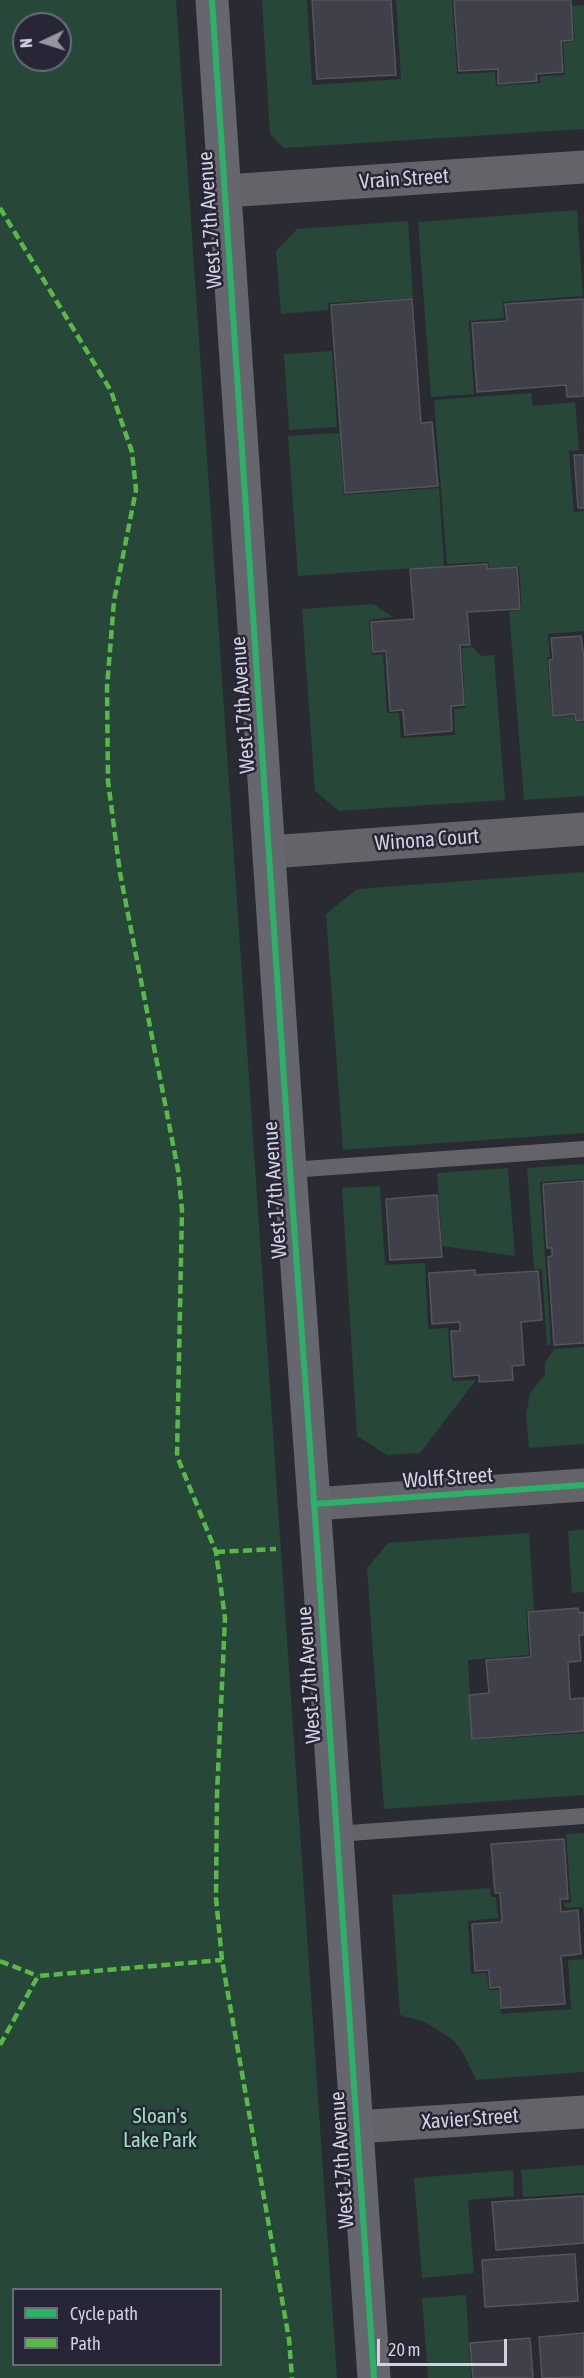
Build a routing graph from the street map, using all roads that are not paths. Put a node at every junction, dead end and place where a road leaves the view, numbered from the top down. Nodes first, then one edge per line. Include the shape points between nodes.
1 (212, 0) edge
2 (584, 167) edge
3 (225, 190) junction
4 (584, 829) edge
5 (270, 852) junction
6 (584, 1149) edge
7 (290, 1170) junction
8 (584, 1485) edge
9 (314, 1504) junction
10 (584, 1816) edge
11 (336, 1834) junction
12 (584, 2112) edge
13 (356, 2127) junction
14 (374, 2378) edge

1 - 3 street, West 17th Avenue
2 - 3 street, Vrain Street
3 - 5 street, West 17th Avenue
4 - 5 street, Winona Court
5 - 7 street, West 17th Avenue
6 - 7 lane
7 - 9 street, West 17th Avenue
8 - 9 street, Wolff Street
9 - 11 street, West 17th Avenue
10 - 11 lane
11 - 13 street, West 17th Avenue
12 - 13 street, Xavier Street
13 - 14 street, West 17th Avenue

